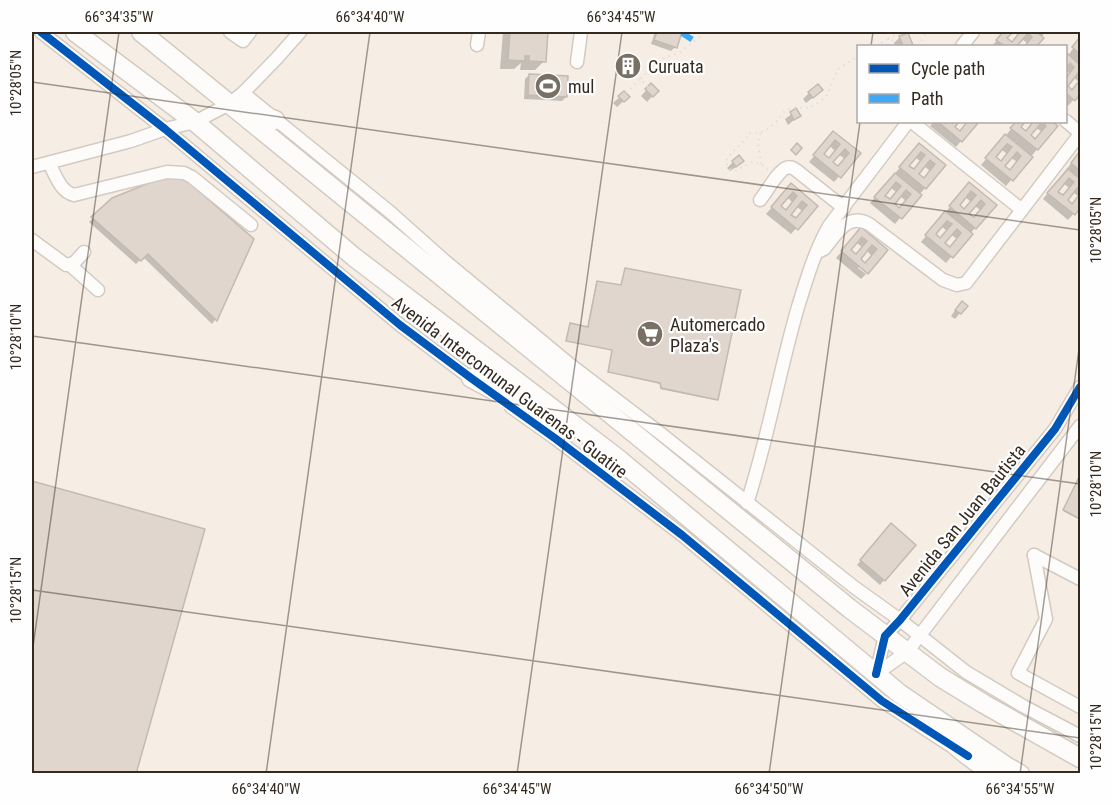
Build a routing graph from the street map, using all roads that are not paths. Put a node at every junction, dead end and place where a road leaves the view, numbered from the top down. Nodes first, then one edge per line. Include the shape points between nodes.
1 (41, 32) edge
2 (75, 32) edge
3 (141, 32) edge
4 (230, 32) edge
5 (250, 32) edge
6 (300, 32) edge
7 (478, 32) edge
8 (581, 32) edge
9 (477, 45) dead end
10 (577, 62) dead end
11 (236, 98) junction
12 (275, 120) joint
13 (195, 122) junction
14 (909, 123) edge
15 (911, 123) edge
16 (1067, 123) edge
17 (165, 129) junction
18 (1080, 133) edge
19 (49, 163) junction
20 (32, 167) edge
21 (760, 200) dead end
22 (844, 208) junction
23 (1022, 210) junction
24 (250, 225) dead end
25 (32, 240) edge
26 (819, 251) junction
27 (84, 252) dead end
28 (70, 265) junction
29 (98, 290) dead end
30 (471, 378) junction
31 (1080, 387) edge
32 (1080, 426) edge
33 (616, 457) junction
34 (747, 503) junction
35 (1080, 579) edge
36 (900, 621) junction
37 (885, 636) junction
38 (918, 636) junction
39 (907, 652) junction
40 (876, 674) junction
41 (900, 694) junction
42 (1080, 707) edge
43 (1080, 736) edge
44 (1046, 740) junction
45 (1080, 751) edge
46 (968, 756) junction
47 (1080, 758) edge
48 (993, 774) edge
49 (1020, 774) edge

1 - 17 street, Avenida Intercomunal Guarenas - Guatire
2 - 13 highway, Avenida Intercomunal Guarenas - Guatire
3 - 11 highway, Avenida Intercomunal Guarenas - Guatire
4 - 5 street via 243,41
6 - 11 street
7 - 9 street
8 - 10 street
11 - 12 highway
11 - 13 street
11 - 37 highway, Avenida Intercomunal Guarenas - Guatire
12 - 34 street via 572,366
13 - 17 street
13 - 33 highway, Avenida Intercomunal Guarenas - Guatire via 354,257
14 - 22 street
15 - 23 street
16 - 18 street
17 - 19 street
17 - 30 street, Avenida Intercomunal Guarenas - Guatire via 392,318
18 - 23 street
19 - 20 street
19 - 24 street via 62,188 74,195 167,172 184,173
21 - 22 street via 785,168 794,168
22 - 26 street via 821,240
23 - 26 street via 970,280 962,285 935,275 857,219 845,223
25 - 28 street
26 - 34 street via 783,358
27 - 28 street
28 - 29 street
30 - 33 highway
30 - 46 street, Avenida Intercomunal Guarenas - Guatire via 682,535 882,701
31 - 36 street, Avenida San Juan Bautista via 1055,429
32 - 38 street, Avenida San Juan Bautista
33 - 40 highway, Avenida Intercomunal Guarenas - Guatire
34 - 36 street
35 - 42 street via 1034,555 1046,619 1018,674
36 - 37 street, Avenida San Juan Bautista
36 - 38 street
37 - 39 highway, Avenida Intercomunal Guarenas - Guatire
37 - 40 street
38 - 39 street, Avenida San Juan Bautista
38 - 43 street via 966,672
39 - 40 street, Avenida San Juan Bautista
39 - 44 highway, Avenida Intercomunal Guarenas - Guatire
40 - 41 highway, Avenida Intercomunal Guarenas - Guatire
41 - 46 highway
41 - 49 highway, Avenida Intercomunal Guarenas - Guatire
44 - 45 highway
44 - 47 highway, Avenida Intercomunal Guarenas - Guatire
46 - 48 highway

